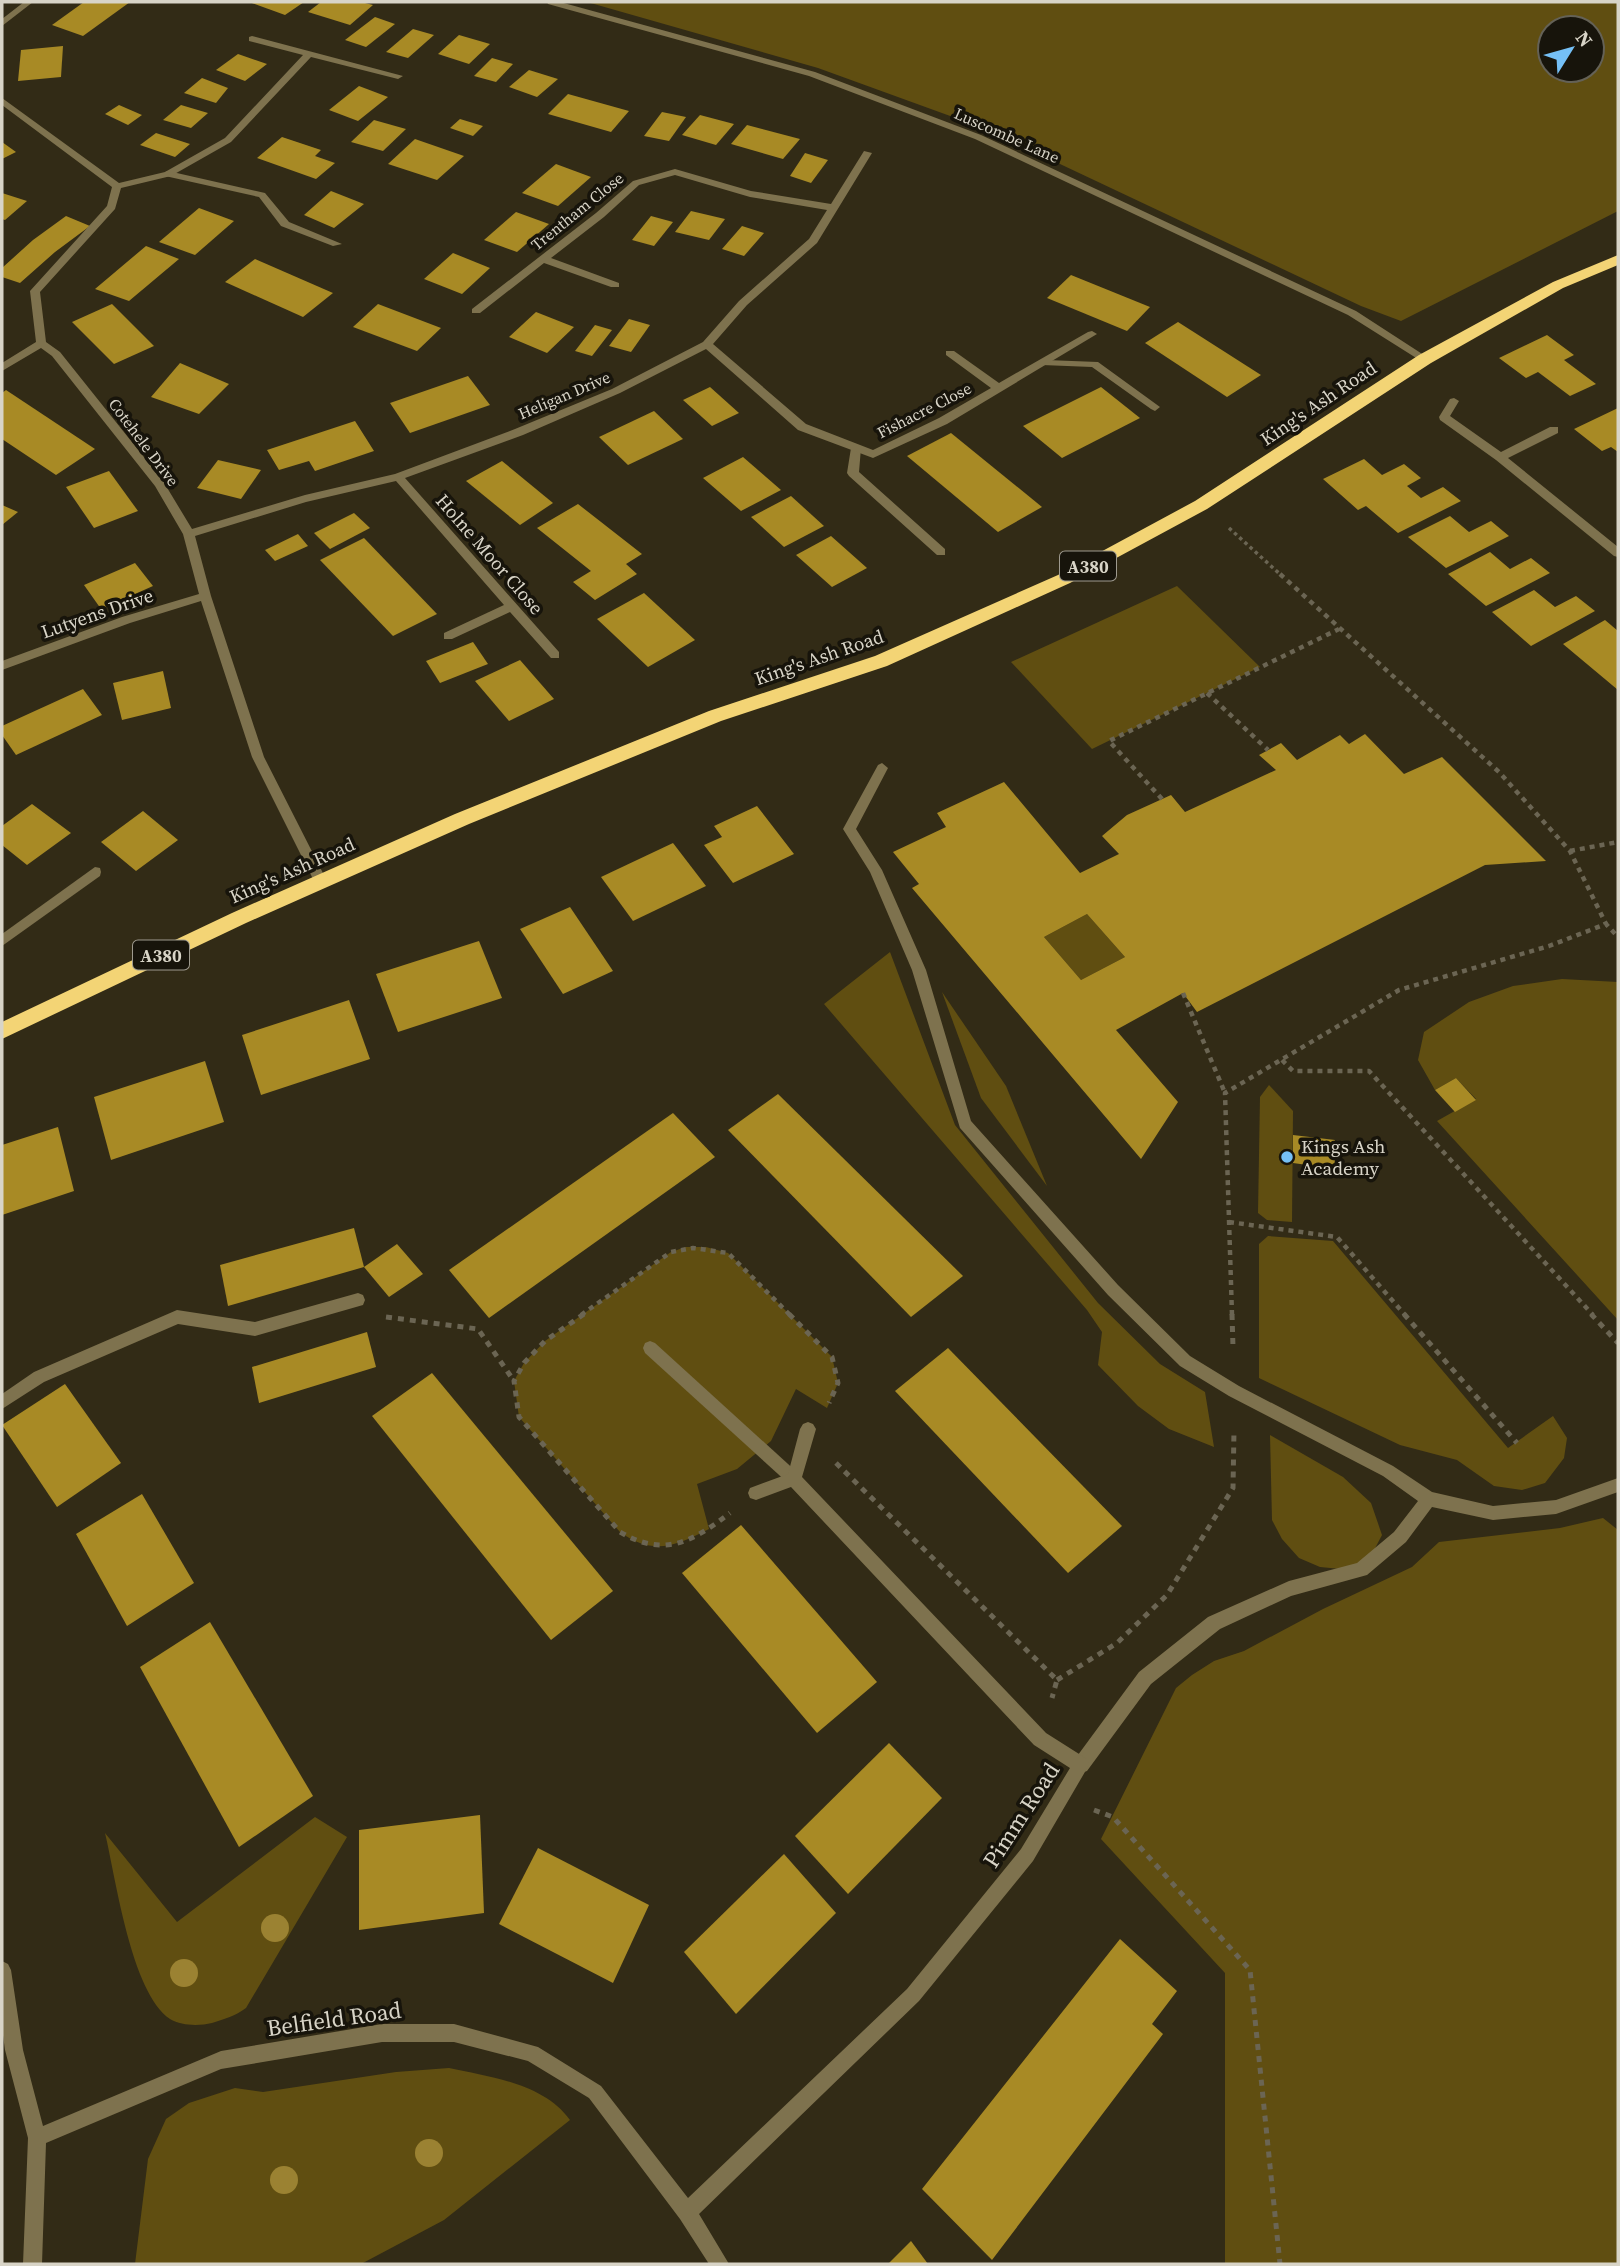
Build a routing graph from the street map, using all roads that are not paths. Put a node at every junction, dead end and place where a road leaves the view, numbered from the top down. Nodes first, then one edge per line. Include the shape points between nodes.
1 (29, 2) edge
2 (551, 2) edge
3 (2, 23) edge
4 (252, 39) dead end
5 (310, 53) junction
6 (398, 76) dead end
7 (2, 100) edge
8 (867, 153) dead end
9 (168, 174) junction
10 (117, 186) junction
11 (835, 208) junction
12 (337, 244) dead end
13 (543, 259) junction
14 (1618, 260) edge
15 (615, 285) dead end
16 (476, 311) dead end
17 (1092, 334) dead end
18 (41, 344) junction
19 (707, 344) junction
20 (950, 353) dead end
21 (1425, 359) junction
22 (1046, 363) junction
23 (2, 368) edge
24 (1000, 389) junction
25 (1454, 401) dead end
26 (1155, 407) dead end
27 (1554, 430) dead end
28 (856, 448) junction
29 (1500, 457) junction
30 (398, 477) junction
31 (189, 534) junction
32 (941, 552) dead end
33 (1618, 553) edge
34 (205, 596) junction
35 (513, 607) junction
36 (448, 636) dead end
37 (555, 655) dead end
38 (2, 666) edge
39 (882, 768) dead end
40 (95, 872) dead end
41 (321, 881) junction
42 (2, 941) edge
43 (2, 1031) edge
44 (358, 1300) road end
45 (650, 1348) dead end
46 (2, 1402) edge
47 (808, 1429) dead end
48 (794, 1479) junction
49 (1618, 1485) edge
50 (755, 1493) dead end
51 (1429, 1499) junction
52 (1081, 1765) junction
53 (2, 1970) edge
54 (8, 2051) edge
55 (37, 2138) junction
56 (687, 2212) junction
57 (32, 2264) edge
58 (720, 2264) edge

1 - 3 street
2 - 21 street, Luscombe Lane via 812,74 978,137 1352,313
4 - 5 street
5 - 6 street
5 - 9 street via 228,140
7 - 10 street
8 - 11 street, Heligan Drive
9 - 10 street
9 - 12 street via 262,195 285,224
10 - 18 street via 112,207 36,291
11 - 13 street, Trentham Close via 750,194 675,172 636,183
11 - 19 street, Heligan Drive via 813,241 743,303
13 - 15 street
13 - 16 street, Trentham Close
14 - 21 highway, King's Ash Road / A380 via 1558,285
17 - 22 street, Fishacre Close
18 - 23 street
18 - 31 street, Cotehele Drive via 56,354 159,484
19 - 28 street, Fishacre Close via 802,427
19 - 30 street, Heligan Drive via 604,396
20 - 24 street
21 - 41 highway, King's Ash Road / A380 via 1201,505 1064,579 881,661 704,721
22 - 24 street, Fishacre Close
22 - 26 street via 1094,364
24 - 28 street, Fishacre Close via 873,454
25 - 29 street via 1444,417
27 - 29 street
28 - 32 street via 853,473
29 - 33 street
30 - 31 street, Heligan Drive
30 - 35 street, Holne Moor Close
31 - 34 street, Cotehele Drive
34 - 38 street, Lutyens Drive
34 - 41 street, Cotehele Drive via 258,757
35 - 36 street
35 - 37 street, Holne Moor Close
39 - 51 street via 849,829 876,870 919,970 965,1124 1122,1299 1185,1361 1388,1471
40 - 42 street
41 - 43 highway, King's Ash Road / A380
44 - 46 street via 255,1329 177,1317 39,1377
45 - 48 street, Pimm Road
47 - 48 street
48 - 50 street
48 - 52 street, Pimm Road via 1040,1739
49 - 51 street via 1556,1507 1493,1513
51 - 52 street via 1400,1537 1361,1570 1289,1589 1214,1623 1145,1678
52 - 56 street, Pimm Road via 1027,1855 913,1996
53 - 54 street
54 - 55 street
55 - 56 street, Belfield Road via 221,2060 382,2033 454,2033 532,2053 595,2092
55 - 57 street
56 - 58 street, Belfield Road

